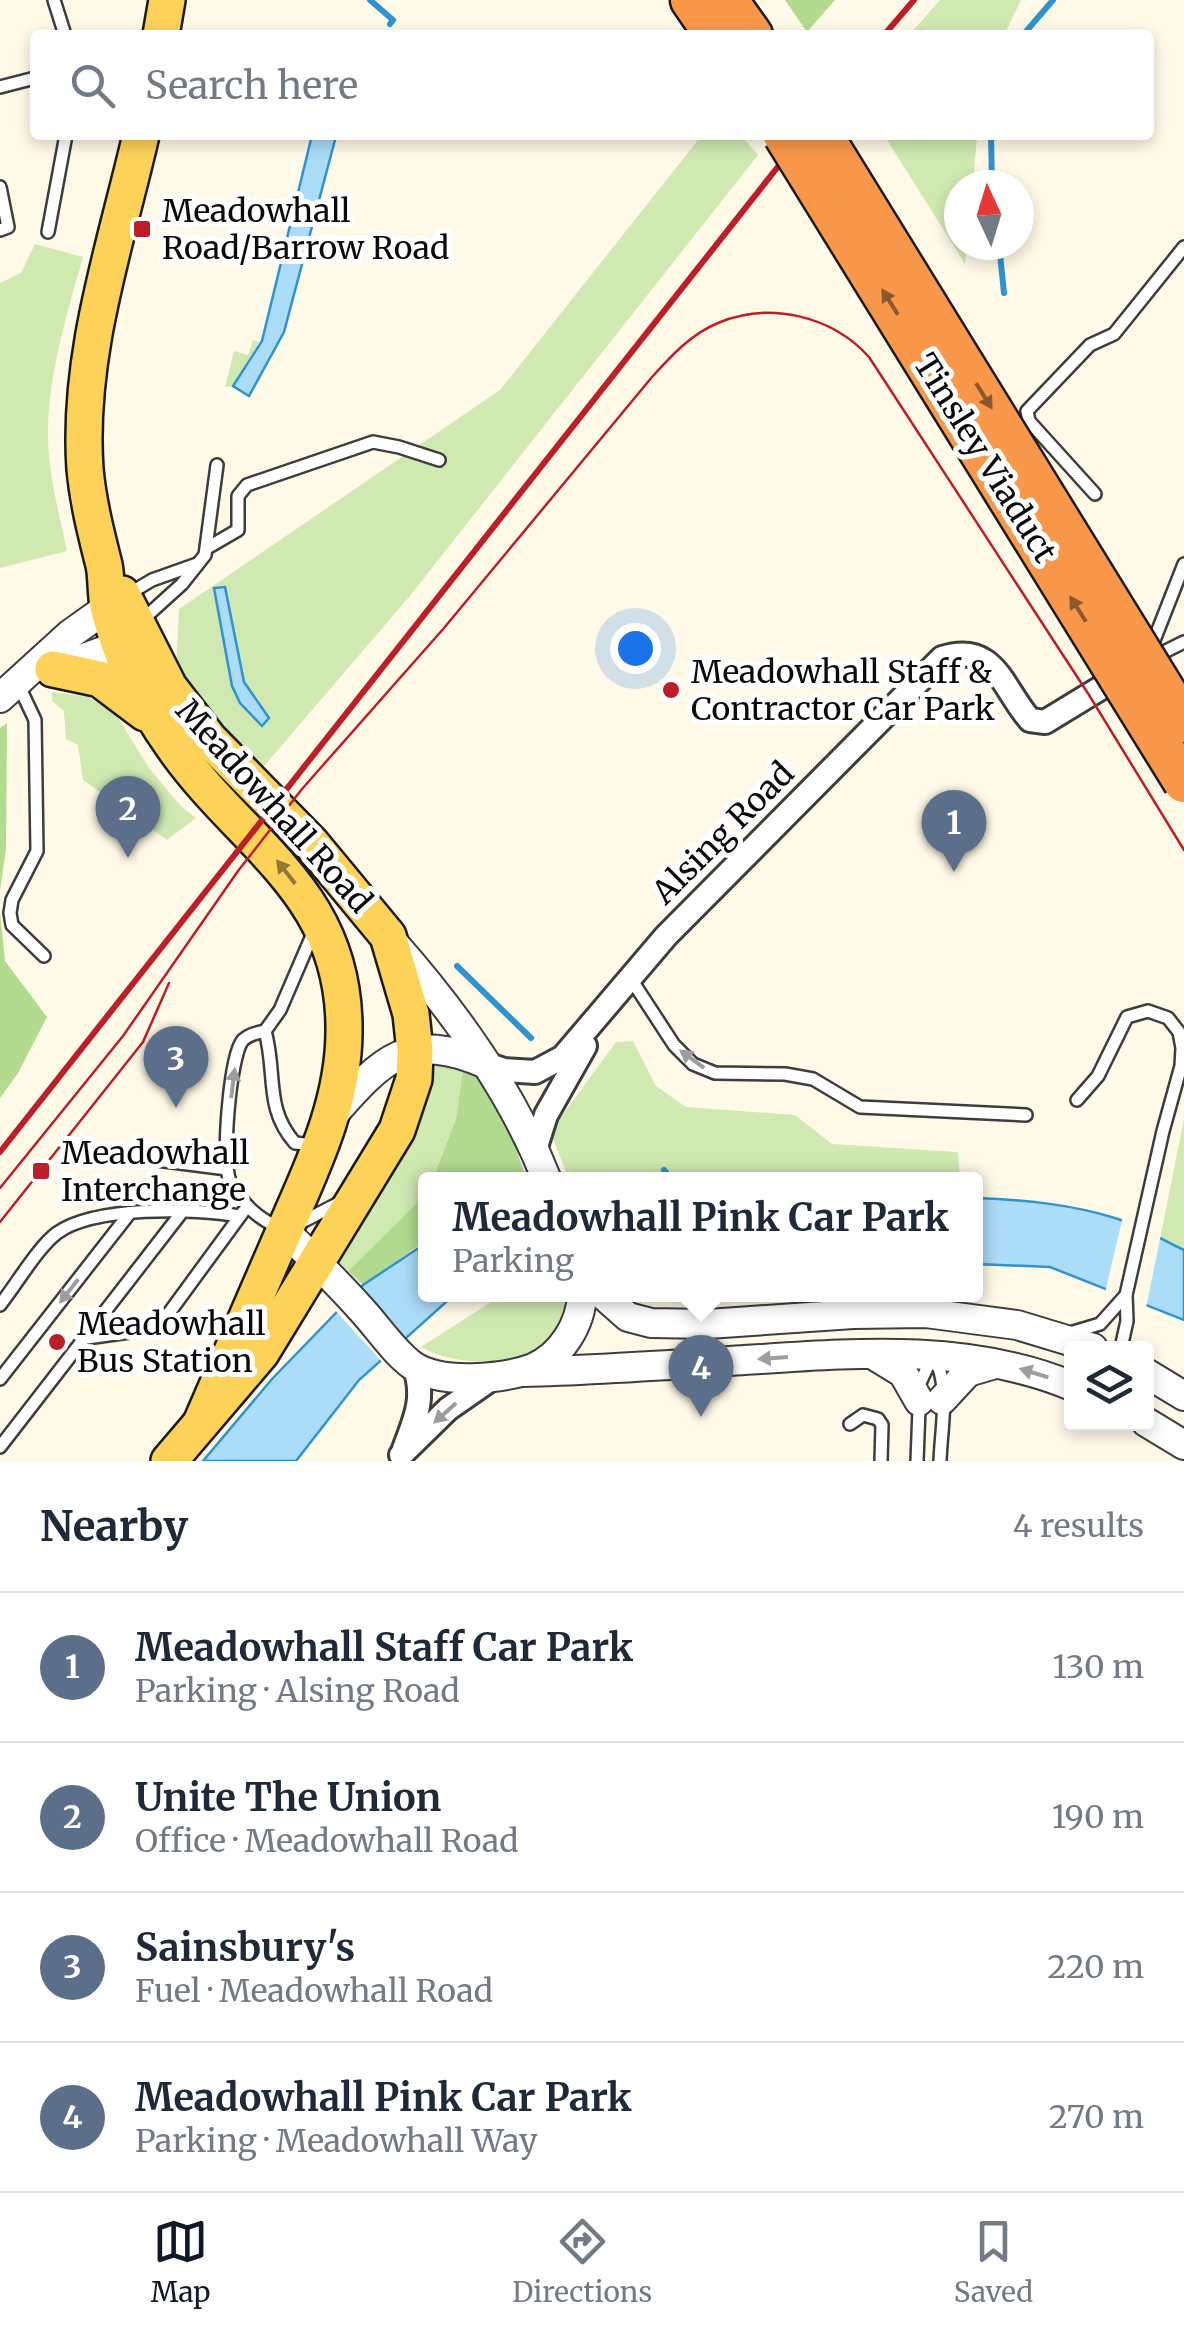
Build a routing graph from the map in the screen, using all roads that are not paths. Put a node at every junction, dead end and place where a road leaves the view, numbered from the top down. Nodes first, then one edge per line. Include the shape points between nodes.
1 (54, 0) edge
2 (692, 0) edge
3 (727, 0) edge
4 (63, 30) edge
5 (713, 30) edge
6 (748, 30) edge
7 (30, 79) edge
8 (0, 87) edge
9 (65, 140) edge
10 (140, 140) edge
11 (787, 140) edge
12 (825, 140) edge
13 (0, 187) edge
14 (0, 230) edge
15 (48, 232) dead end
16 (1184, 246) edge
17 (439, 460) dead end
18 (217, 465) dead end
19 (1094, 494) dead end
20 (207, 548) junction
21 (201, 563) junction
22 (1184, 564) edge
23 (119, 608) junction
24 (1184, 642) edge
25 (1145, 661) junction
26 (53, 669) junction
27 (9, 690) edge
28 (1184, 722) edge
29 (161, 727) junction
30 (1184, 782) edge
31 (319, 919) junction
32 (388, 936) junction
33 (44, 956) dead end
34 (631, 979) junction
35 (601, 1016) junction
36 (265, 1032) junction
37 (415, 1051) junction
38 (486, 1064) junction
39 (1182, 1066) edge
40 (1076, 1100) dead end
41 (1026, 1116) dead end
42 (327, 1130) junction
43 (535, 1150) junction
44 (133, 1157) dead end
45 (227, 1169) junction
46 (543, 1172) edge
47 (362, 1186) junction
48 (182, 1212) junction
49 (243, 1212) junction
50 (129, 1214) junction
51 (284, 1230) junction
52 (315, 1262) junction
53 (1126, 1295) junction
54 (581, 1302) edge
55 (611, 1302) edge
56 (0, 1305) edge
57 (853, 1314) junction
58 (984, 1319) junction
59 (1058, 1336) junction
60 (87, 1338) junction
61 (1073, 1341) edge
62 (1123, 1341) edge
63 (870, 1353) junction
64 (932, 1355) junction
65 (996, 1363) junction
66 (414, 1366) junction
67 (523, 1372) junction
68 (494, 1377) junction
69 (1154, 1377) edge
70 (0, 1379) edge
71 (1064, 1384) edge
72 (1184, 1396) edge
73 (931, 1400) junction
74 (201, 1423) junction
75 (850, 1424) dead end
76 (1154, 1427) edge
77 (1184, 1445) edge
78 (0, 1447) edge
79 (399, 1458) edge
80 (169, 1461) edge
81 (881, 1461) edge
82 (916, 1461) edge
83 (940, 1461) edge

1 - 4 lane
2 - 5 highway
3 - 6 highway
7 - 8 lane
9 - 15 lane
10 - 23 main road, Meadowhall Road via 85,395 89,501
30 -> 11 highway, Tinsley Viaduct, bridge
12 -> 28 highway, Tinsley Viaduct, bridge
13 - 14 lane via 8,227
16 - 19 lane via 1114,334 1090,345 1028,411 1029,421
17 - 20 lane via 373,442 246,485 238,496 238,530
18 - 20 lane
20 - 21 lane
21 - 23 lane
21 - 23 lane via 152,580
22 - 25 lane
23 - 26 street
23 - 27 street via 42,656
23 - 29 main road, Meadowhall Road via 132,675
23 - 32 main road, Meadowhall Road via 209,739 312,842
24 - 25 lane, Alsing Road
25 - 34 street, Alsing Road via 1046,722 1030,720 993,665 972,655 942,658
26 - 27 street
26 - 29 main road via 100,680
27 - 33 lane via 35,720 37,851 10,914
31 -> 29 main road, Meadowhall Road via 282,866 212,795
31 - 36 lane
31 - 42 main road, Meadowhall Road via 337,972 344,1025
32 - 37 main road, Meadowhall Road
32 - 38 street, Meadowhall Road
34 - 35 street, Alsing Road
41 -> 34 lane via 860,1107 813,1079 714,1073 674,1045
35 - 38 street, Alsing Road via 553,1065 518,1072
35 - 43 street, Alsing Road via 546,1115
36 - 42 lane via 281,1127 307,1146
45 -> 36 lane via 237,1050 248,1036
37 - 38 street via 465,1054
37 - 42 street, Meadowhall Road via 381,1064
37 - 47 main road, Meadowhall Road via 398,1130
38 - 43 street, Meadowhall Road
39 - 40 lane via 1178,1032 1168,1018 1148,1011 1128,1017 1098,1076
39 - 53 lane
42 - 51 main road, Meadowhall Road
43 - 46 street, Meadowhall Road
44 - 45 lane
45 - 49 lane
47 - 51 lane, Meadowhall Road
47 - 52 main road, Meadowhall Road
48 - 49 lane
48 - 50 lane
48 - 60 lane
49 - 51 lane
49 - 60 lane via 158,1328
50 - 56 lane via 82,1220 55,1234
50 -> 70 lane
51 - 52 street
51 - 74 main road, Meadowhall Road
52 - 66 street
52 - 74 main road, Meadowhall Road via 260,1352
53 - 59 lane via 1100,1324
53 - 62 lane
54 - 67 street via 562,1348
55 - 57 street via 651,1323
57 - 58 street
57 - 64 street via 908,1330
58 - 59 street
58 - 64 street via 962,1325
59 - 61 street
60 - 78 lane
63 - 64 street
63 -> 67 street
63 - 73 street
64 - 65 street
64 - 73 lane via 924,1370
64 - 73 lane via 940,1367
71 -> 65 street
65 - 73 street via 968,1372
66 - 68 street via 438,1375
66 - 79 street via 421,1402
67 - 68 street
68 -> 79 street via 448,1409
69 - 72 street
73 - 82 lane
73 - 83 lane
74 - 80 main road, Meadowhall Road
75 - 81 lane via 863,1415 878,1419
76 - 77 street

